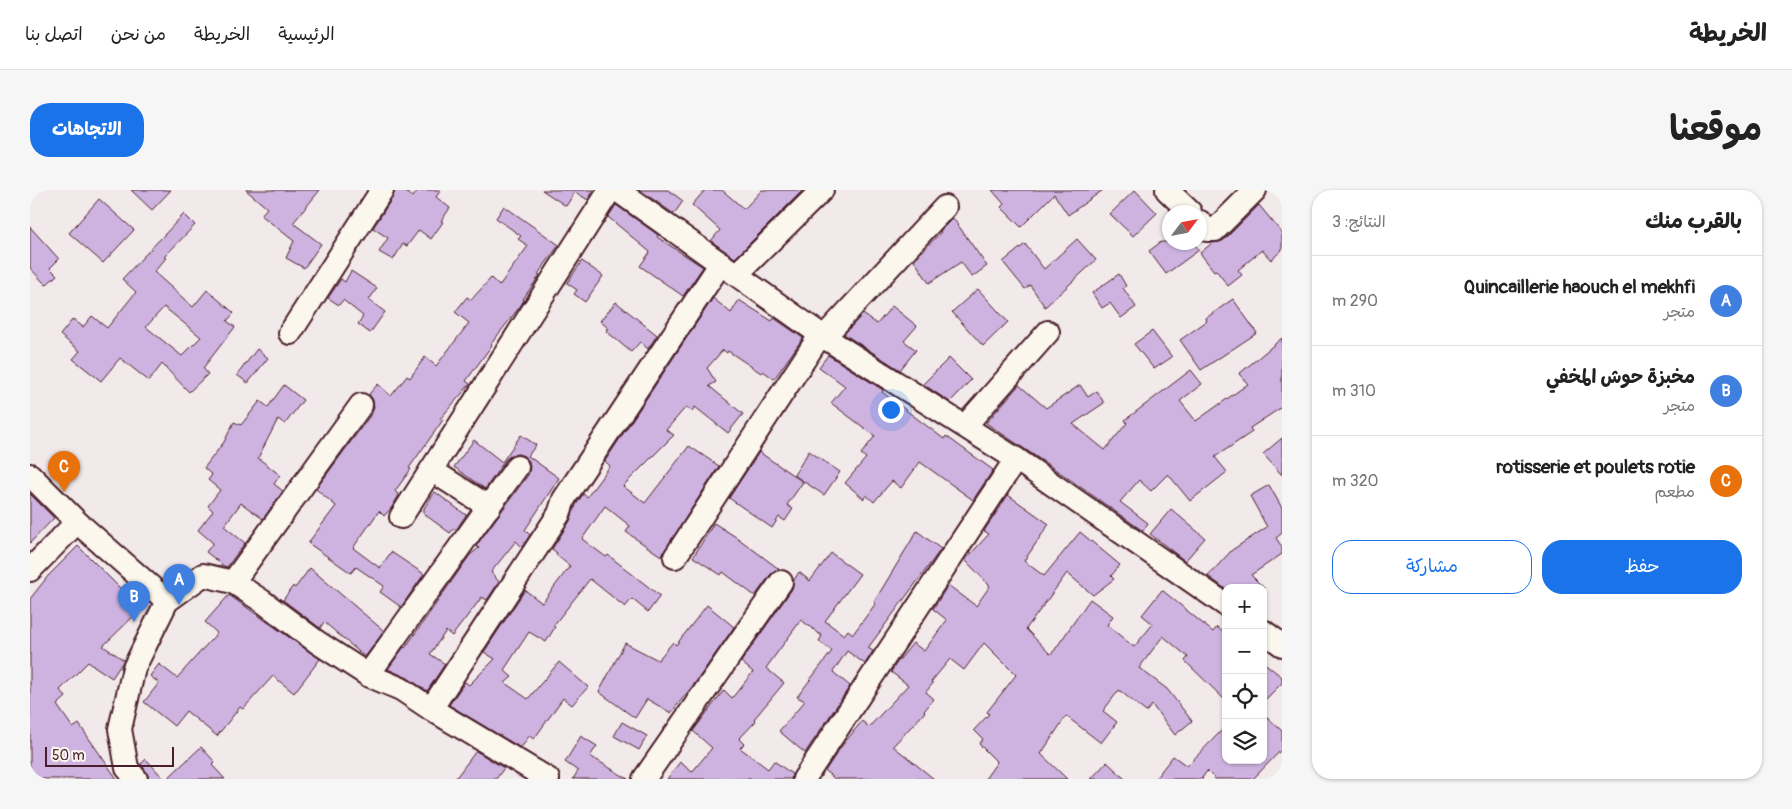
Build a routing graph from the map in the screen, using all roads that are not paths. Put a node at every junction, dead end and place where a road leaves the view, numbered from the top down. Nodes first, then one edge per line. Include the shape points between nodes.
1 (382, 190) edge
2 (610, 190) edge
3 (617, 190) edge
4 (822, 190) edge
5 (1167, 190) edge
6 (1255, 190) edge
7 (1183, 205) edge
8 (945, 206) dead end
9 (1207, 230) edge
10 (729, 269) junction
11 (1048, 332) dead end
12 (290, 333) dead end
13 (823, 335) junction
14 (361, 405) dead end
15 (965, 426) junction
16 (1016, 459) junction
17 (517, 467) dead end
18 (431, 470) junction
19 (30, 475) edge
20 (489, 507) junction
21 (401, 516) dead end
22 (77, 522) junction
23 (675, 557) dead end
24 (30, 570) edge
25 (234, 582) junction
26 (781, 582) dead end
27 (167, 601) junction
28 (1222, 602) edge
29 (1267, 634) edge
30 (1282, 644) edge
31 (368, 675) junction
32 (430, 709) junction
33 (136, 779) edge
34 (548, 779) edge
35 (644, 779) edge
36 (804, 779) edge

1 - 12 street
2 - 18 street
3 - 10 street
4 - 10 street
5 - 7 street
6 - 9 street via 1216,230
8 - 13 street
10 - 13 street
10 - 32 street via 564,499 559,514
11 - 15 street
13 - 15 street
13 - 23 street
14 - 25 street
15 - 16 street
16 - 28 street
16 - 36 street
17 - 20 street
18 - 20 street
18 - 21 street
19 - 22 street
20 - 31 street
22 - 24 street
22 - 27 street
25 - 27 street via 203,575
25 - 31 street
26 - 35 street
27 - 33 street via 134,668 120,729 127,768
29 - 30 street
31 - 32 street via 401,689
32 - 34 street

